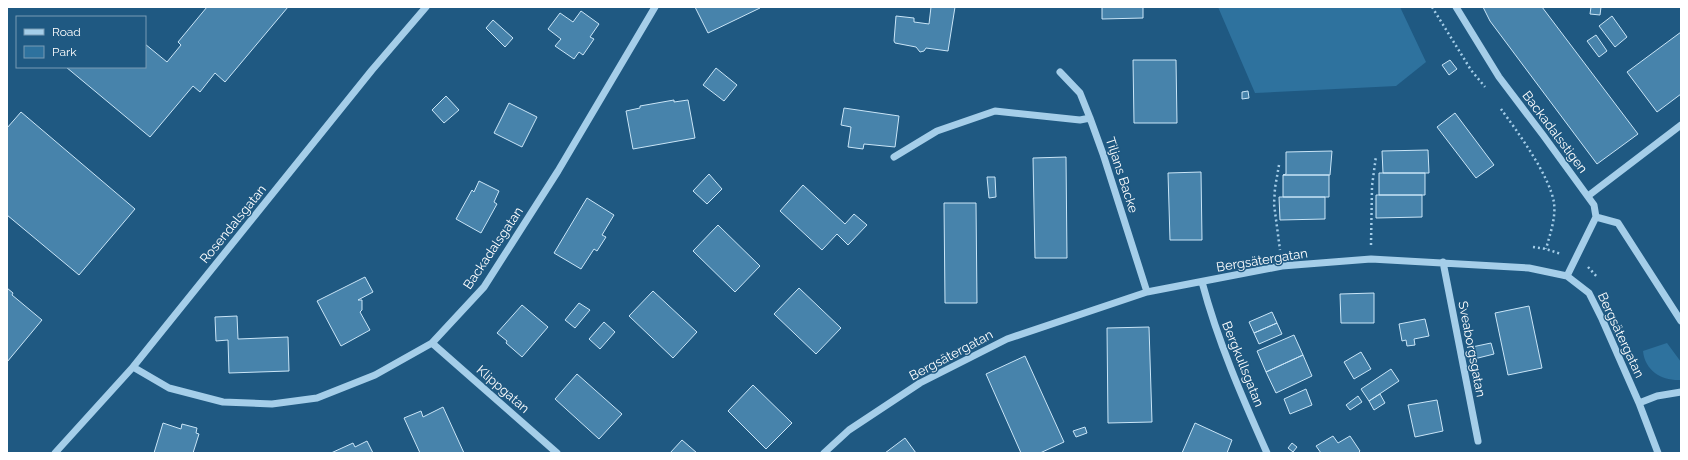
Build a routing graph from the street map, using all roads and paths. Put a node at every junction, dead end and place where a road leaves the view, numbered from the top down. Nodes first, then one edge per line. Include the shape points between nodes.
1 (426, 7) edge
2 (656, 7) edge
3 (1432, 7) edge
4 (1456, 7) edge
5 (1060, 72) dead end
6 (1488, 91) dead end
7 (1497, 103) dead end
8 (1090, 118) junction
9 (1681, 125) edge
10 (1376, 156) dead end
11 (894, 158) dead end
12 (1279, 165) dead end
13 (1588, 196) junction
14 (1596, 217) junction
15 (1546, 249) dead end
16 (1371, 259) junction
17 (1443, 262) junction
18 (1282, 266) junction
19 (1567, 276) junction
20 (1202, 282) junction
21 (1147, 292) junction
22 (1681, 321) edge
23 (432, 343) junction
24 (132, 367) junction
25 (1681, 392) edge
26 (1639, 403) junction
27 (1478, 441) dead end
28 (55, 453) edge
29 (557, 453) edge
30 (824, 453) edge
31 (1266, 453) edge
32 (1658, 453) edge

1 - 24 street, Rosendalsgatan
2 - 23 street, Backadalsgatan via 558,171 484,287
3 - 6 path via 1471,70
4 - 13 street, Backadalsstigen via 1498,77
5 - 8 street, Tiljans Backe via 1080,93
7 - 15 path via 1519,133 1551,192 1554,214
8 - 11 street via 1080,120 995,111 937,131
8 - 21 street, Tiljans Backe
9 - 13 street
10 - 16 path via 1372,186
12 - 18 path via 1274,204
13 - 14 street, Backadalsstigen via 1594,205
14 - 19 street
14 - 22 street via 1618,223
16 - 17 street, Bergsätergatan
16 - 18 street, Bergsätergatan
17 - 19 street, Bergsätergatan via 1529,268
17 - 27 street, Sveaborgsgatan
18 - 20 street, Bergsätergatan
19 - 26 street, Bergsätergatan via 1589,293
20 - 21 street, Bergsätergatan
20 - 31 street, Bergkullsgatan via 1213,323
21 - 30 street, Bergsätergatan via 1007,339 920,383 849,430
23 - 24 street, Backadalsgatan via 375,375 317,398 272,404 222,402 169,388
23 - 29 street, Klippgatan
24 - 28 street, Rosendalsgatan
25 - 26 street via 1657,396
26 - 32 street, Bergsätergatan

